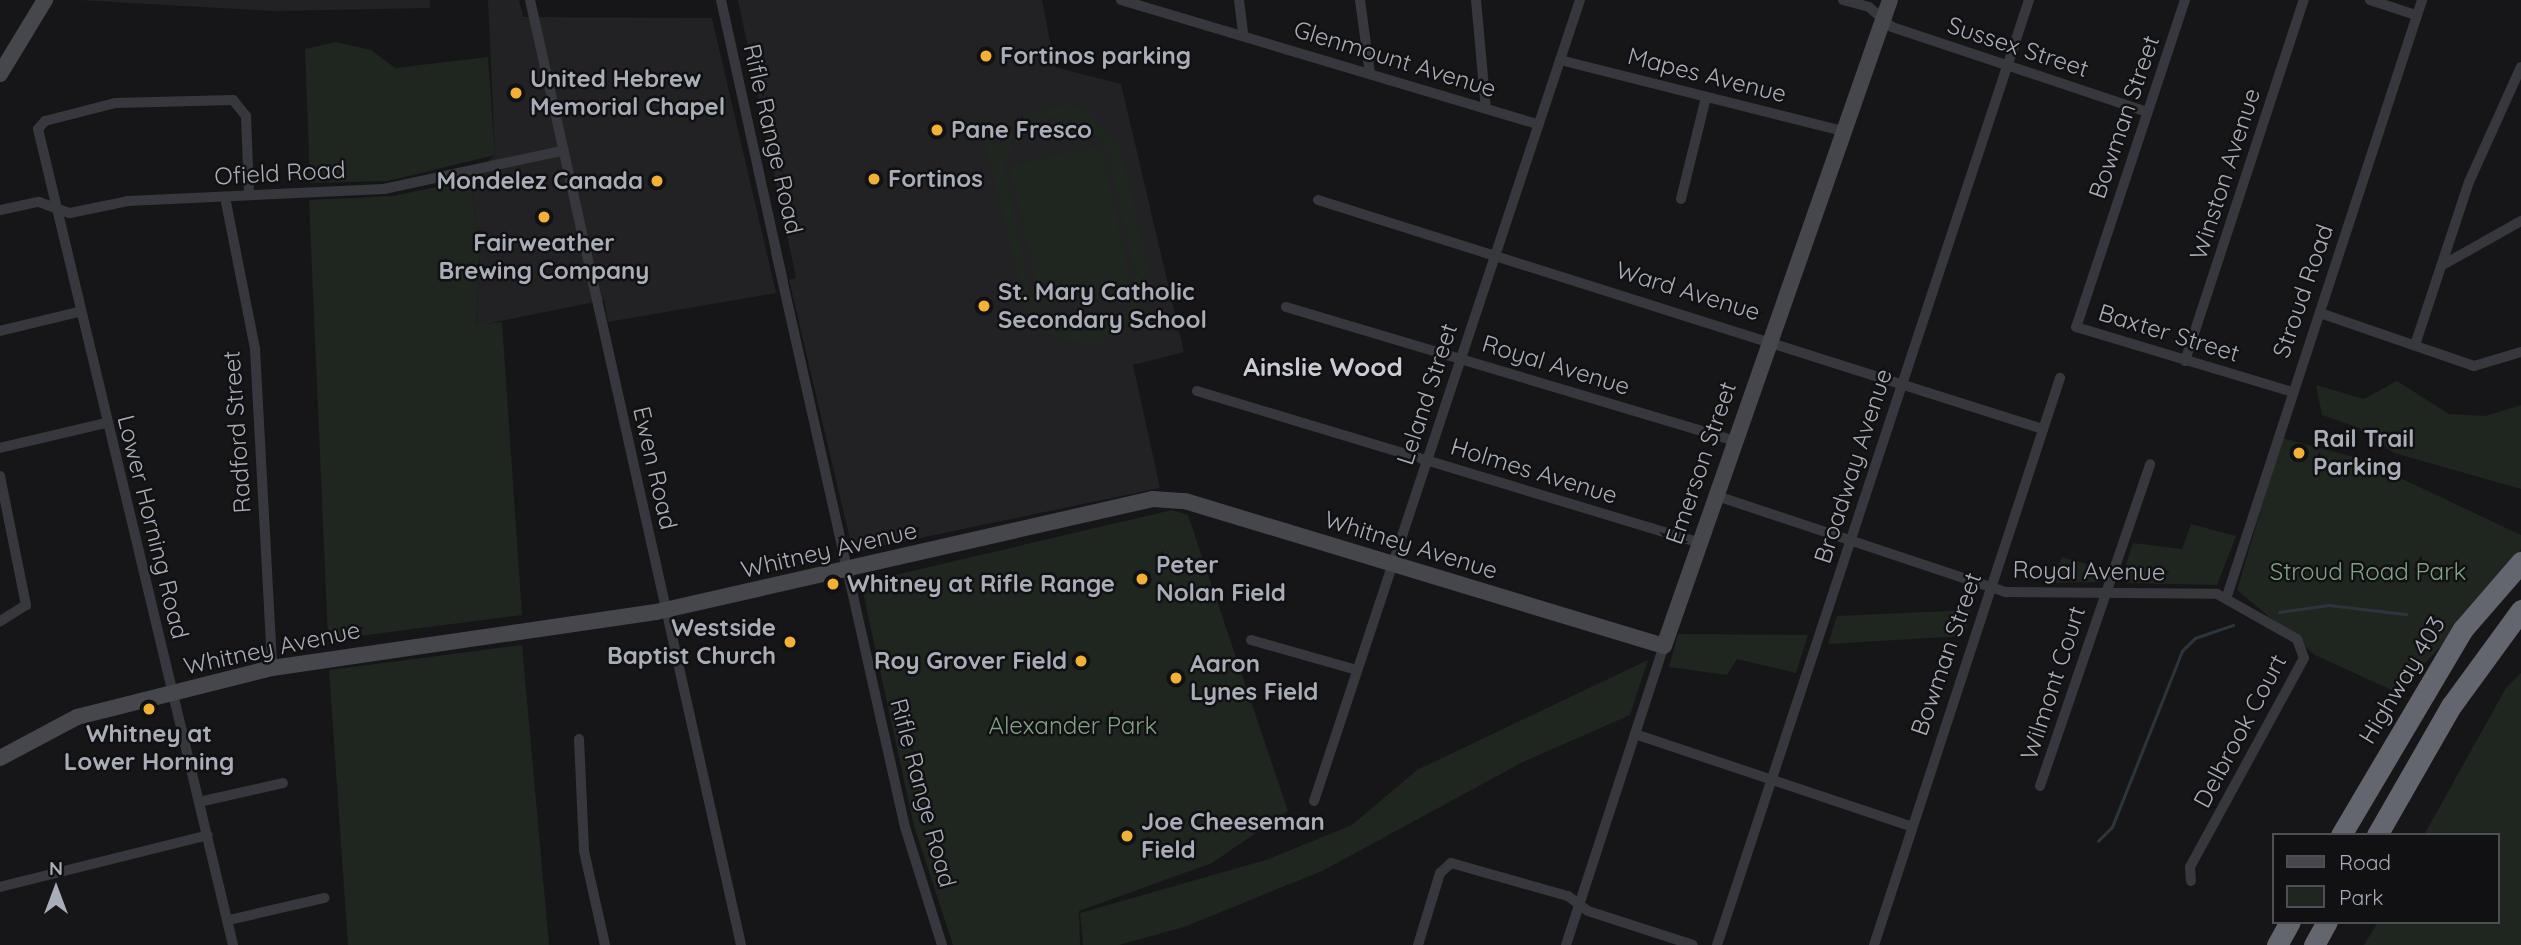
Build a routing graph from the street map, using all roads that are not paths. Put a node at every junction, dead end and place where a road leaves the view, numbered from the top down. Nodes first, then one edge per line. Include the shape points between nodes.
1 (45, 0) edge
2 (530, 0) edge
3 (721, 0) edge
4 (1121, 0) edge
5 (1239, 0) edge
6 (1360, 0) edge
7 (1476, 0) edge
8 (1580, 0) edge
9 (1843, 0) edge
10 (1890, 0) edge
11 (2029, 0) edge
12 (2185, 0) edge
13 (2304, 0) edge
14 (2370, 0) edge
15 (2422, 0) edge
16 (2416, 15) junction
17 (1883, 20) junction
18 (1243, 35) junction
19 (1560, 60) junction
20 (2007, 66) junction
21 (2521, 67) edge
22 (0, 74) edge
23 (1370, 74) junction
24 (1706, 97) junction
25 (1486, 108) junction
26 (2147, 112) junction
27 (1538, 124) junction
28 (1843, 131) junction
29 (562, 151) junction
30 (249, 195) junction
31 (225, 197) junction
32 (1681, 198) dead end
33 (1318, 200) dead end
34 (54, 207) junction
35 (0, 210) edge
36 (2521, 221) edge
37 (1495, 254) junction
38 (2441, 266) junction
39 (1286, 307) dead end
40 (78, 312) junction
41 (2320, 313) junction
42 (2076, 327) joint
43 (0, 331) edge
44 (1769, 338) junction
45 (2415, 345) junction
46 (2521, 352) edge
47 (1461, 358) junction
48 (2185, 361) junction
49 (2060, 378) dead end
50 (1902, 384) junction
51 (1197, 391) dead end
52 (2290, 391) junction
53 (106, 423) junction
54 (2043, 429) junction
55 (1732, 440) junction
56 (0, 448) edge
57 (1427, 461) junction
58 (2150, 464) dead end
59 (0, 476) edge
60 (1714, 495) junction
61 (1851, 540) junction
62 (1697, 542) junction
63 (2521, 562) edge
64 (1392, 564) junction
65 (848, 570) junction
66 (1991, 587) junction
67 (2106, 593) junction
68 (2227, 596) junction
69 (666, 610) junction
70 (2521, 610) edge
71 (0, 621) edge
72 (1251, 640) dead end
73 (1664, 646) junction
74 (272, 668) junction
75 (1357, 670) junction
76 (172, 693) junction
77 (1635, 734) junction
78 (579, 739) dead end
79 (0, 758) edge
80 (1771, 780) junction
81 (284, 783) dead end
82 (2040, 786) dead end
83 (1314, 801) dead end
84 (199, 802) junction
85 (1910, 826) junction
86 (2342, 833) edge
87 (2378, 833) edge
88 (208, 835) junction
89 (2191, 881) dead end
90 (0, 887) edge
91 (324, 898) dead end
92 (1579, 904) junction
93 (229, 920) junction
94 (2289, 924) edge
95 (2326, 924) edge
96 (233, 945) edge
97 (605, 945) edge
98 (741, 945) edge
99 (942, 945) edge
100 (1418, 945) edge
101 (1566, 945) edge
102 (1693, 945) edge
103 (1717, 945) edge
104 (1874, 945) edge
105 (2277, 945) edge
106 (2314, 945) edge

1 - 22 street
2 - 29 street, Ewen Road
3 - 65 street, Rifle Range Road
4 - 18 street, Glenmount Avenue
5 - 18 street
6 - 23 street
7 - 25 street
8 - 19 street, Leland Street
9 - 17 street, Sussex Street via 1869,7
10 - 17 street, Emerson Street
11 - 20 street, Broadway Avenue
12 - 26 street, Bowman Street
13 - 48 street, Winston Avenue
14 - 16 street
15 - 16 street, Stroud Road
16 - 41 street, Stroud Road
17 - 20 street, Sussex Street
17 - 28 street, Emerson Street
18 - 23 street, Glenmount Avenue
19 - 24 street, Mapes Avenue
19 - 27 street, Leland Street
20 - 26 street, Sussex Street
20 - 50 street, Broadway Avenue
21 - 38 street via 2469,182
23 - 25 street, Glenmount Avenue
24 - 28 street, Mapes Avenue
24 - 32 street
25 - 27 street, Glenmount Avenue
26 - 42 street, Bowman Street
27 - 37 street, Leland Street
28 - 44 street, Emerson Street
29 - 30 street, Ofield Road via 384,189
29 - 69 street, Ewen Road
30 - 31 street, Ofield Road
30 - 34 street, Lower Horning Road via 246,116 233,100 115,103 46,121 39,142
31 - 34 street, Ofield Road via 128,201 70,213
31 - 74 street, Radford Street via 254,349
33 - 37 street, Ward Avenue
34 - 35 street, Ofield Road via 39,202
34 - 40 street, Lower Horning Road
36 - 38 street
37 - 44 street, Ward Avenue
37 - 47 street, Leland Street
38 - 45 street
39 - 47 street, Royal Avenue
40 - 43 street
40 - 53 street, Lower Horning Road
41 - 45 street
41 - 52 street, Stroud Road
42 - 48 street, Baxter Street
44 - 50 street, Ward Avenue
44 - 55 street, Emerson Street
45 - 46 street via 2474,366
47 - 55 street, Royal Avenue
47 - 57 street, Leland Street
48 - 52 street, Baxter Street
49 - 54 street, Bowman Street
50 - 54 street, Ward Avenue
50 - 61 street, Broadway Avenue
51 - 57 street, Holmes Avenue
52 - 68 street, Stroud Road
53 - 56 street
53 - 76 street, Lower Horning Road
54 - 66 street, Bowman Street
55 - 60 street, Emerson Street
57 - 62 street, Holmes Avenue
57 - 64 street, Leland Street
58 - 67 street, Wilmont Court
59 - 71 street via 26,605
60 - 61 street, Royal Avenue
60 - 62 street, Emerson Street
61 - 66 street, Royal Avenue
61 - 80 street, Broadway Avenue
62 - 73 street, Emerson Street
63 - 86 highway, Highway 403 via 2463,629
64 - 65 street, Whitney Avenue via 1172,498
64 - 73 street, Whitney Avenue
64 - 75 street, Leland Street
65 - 69 street, Whitney Avenue
65 - 99 street, Rifle Range Road via 905,827
66 - 67 street, Royal Avenue
66 - 85 street, Bowman Street
67 - 68 street, Royal Avenue
67 - 82 street, Wilmont Court
68 - 89 street, Delbrook Court via 2297,639 2304,658 2190,867
69 - 74 street, Whitney Avenue
69 - 98 street, Ewen Road
70 - 87 highway via 2451,706
72 - 75 street
73 - 77 street, Emerson Street
74 - 76 street, Whitney Avenue
75 - 83 street, Leland Street
76 - 79 street, Whitney Avenue via 77,717
76 - 84 street, Lower Horning Road
77 - 80 street
77 - 92 street, Emerson Street
78 - 97 street via 584,851
80 - 85 street
80 - 103 street, Broadway Avenue
81 - 84 street
84 - 88 street, Lower Horning Road
85 - 104 street, Bowman Street
88 - 90 street
88 - 93 street, Lower Horning Road
91 - 93 street
92 - 100 street via 1458,864 1445,866
92 - 101 street, Emerson Street
92 - 102 street
93 - 96 street, Lower Horning Road
94 - 105 highway
95 - 106 highway

